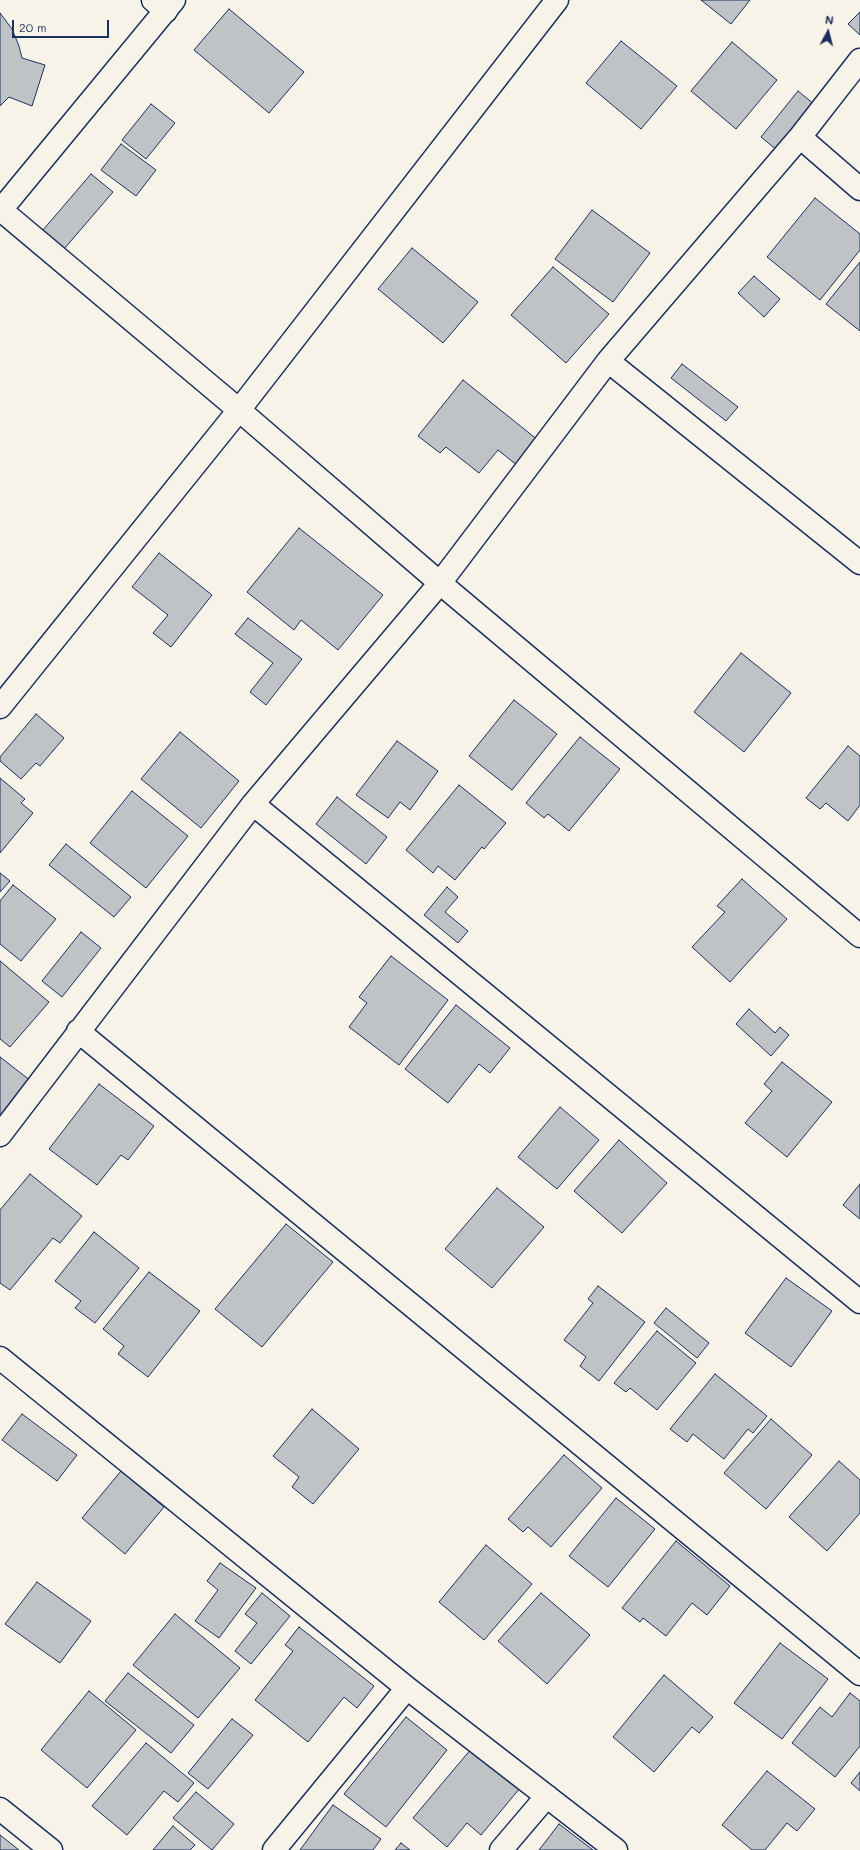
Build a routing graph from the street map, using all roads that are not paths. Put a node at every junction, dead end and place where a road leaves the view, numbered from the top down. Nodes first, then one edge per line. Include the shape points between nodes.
1 (556, 0) edge
2 (164, 4) edge
3 (860, 60) edge
4 (800, 137) junction
5 (860, 190) edge
6 (1, 210) edge
7 (608, 362) junction
8 (239, 410) junction
9 (860, 564) edge
10 (440, 583) junction
11 (0, 707) edge
12 (253, 804) junction
13 (860, 936) edge
14 (78, 1031) junction
15 (0, 1135) edge
16 (860, 1302) edge
17 (0, 1358) edge
18 (860, 1674) edge
19 (407, 1688) junction
20 (547, 1796) junction
21 (0, 1809) edge
22 (51, 1850) edge
23 (274, 1850) edge
24 (501, 1850) edge
25 (616, 1850) edge

1 - 8 street
2 - 6 street
3 - 4 street
4 - 5 street
4 - 7 street
6 - 8 street
7 - 9 street
7 - 10 street
8 - 10 street
8 - 11 street
10 - 12 street
10 - 13 street
12 - 14 street
12 - 16 street
14 - 15 street
14 - 18 street
17 - 19 street
19 - 20 street
19 - 23 street
20 - 24 street
20 - 25 street
21 - 22 street

